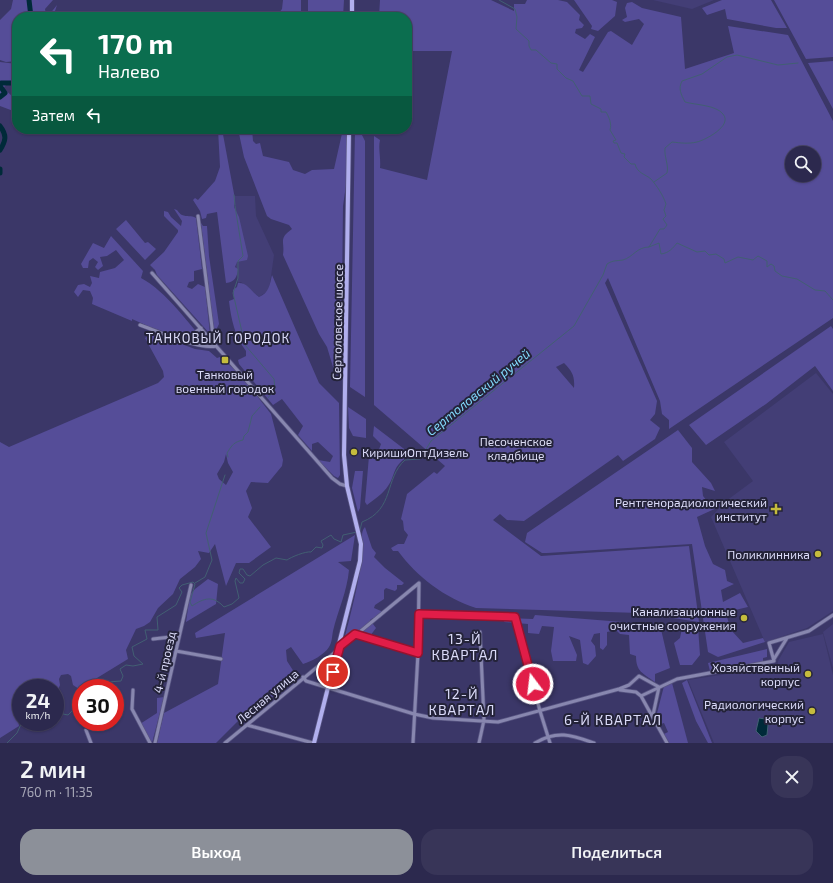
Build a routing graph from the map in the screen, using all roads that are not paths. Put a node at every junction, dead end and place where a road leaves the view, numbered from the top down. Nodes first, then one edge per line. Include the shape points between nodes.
1 (352, 0) edge
2 (352, 12) edge
3 (349, 134) edge
4 (198, 216) dead end
5 (152, 273) dead end
6 (140, 325) dead end
7 (201, 328) junction
8 (194, 344) junction
9 (215, 345) junction
10 (347, 486) junction
11 (191, 585) dead end
12 (419, 614) junction
13 (833, 615) edge
14 (480, 632) dead end
15 (355, 634) junction
16 (179, 636) junction
17 (787, 638) junction
18 (153, 640) dead end
19 (340, 646) junction
20 (176, 651) junction
21 (418, 653) junction
22 (221, 658) dead end
23 (774, 659) junction
24 (303, 678) junction
25 (659, 687) junction
26 (328, 688) junction
27 (619, 689) junction
28 (133, 690) dead end
29 (641, 696) junction
30 (540, 711) junction
31 (414, 714) junction
32 (652, 716) junction
33 (484, 720) junction
34 (247, 725) junction
35 (86, 731) edge
36 (548, 735) junction
37 (91, 743) edge
38 (150, 743) edge
39 (156, 743) edge
40 (225, 743) edge
41 (313, 743) edge
42 (413, 743) edge
43 (479, 743) edge
44 (535, 743) edge
45 (550, 743) edge
46 (594, 743) edge
47 (667, 743) edge

1 - 2 main road
3 - 10 main road, Сертоловское шоссе via 344,451
4 - 9 street
5 - 7 street
6 - 8 street
7 - 8 street via 192,335
7 - 9 street
8 - 9 street via 211,348
9 - 10 street via 332,478
10 - 19 main road, Сертоловское шоссе via 361,552
11 - 16 street, 4-й проезд
12 - 15 street, Лесная улица via 419,583
12 - 21 street
12 - 30 street via 515,617
13 - 17 street via 809,631
14 - 33 street
15 - 19 street, Лесная улица
15 - 21 street
16 - 18 street
16 - 20 street, 4-й проезд
17 - 23 street
17 - 23 street via 769,643
19 - 24 street, Лесная улица
19 - 26 main road, Сертоловское шоссе
20 - 22 street
20 - 39 street, 4-й проезд
21 - 31 street
23 - 25 street via 676,679
24 - 26 street
24 - 34 street, Лесная улица
25 - 27 street via 639,676 629,685
25 - 29 street
25 - 32 street
26 - 31 street
26 - 41 main road, Сертоловское шоссе
27 - 29 street via 636,692
27 - 30 street
28 - 38 street via 132,709
29 - 32 street
30 - 33 street via 498,722
30 - 36 street
31 - 33 street via 433,718
31 - 42 street
32 - 47 street
33 - 43 street
34 - 40 street, Лесная улица
34 - 41 street
35 - 37 street
36 - 44 street
36 - 45 street
36 - 46 street via 564,734

